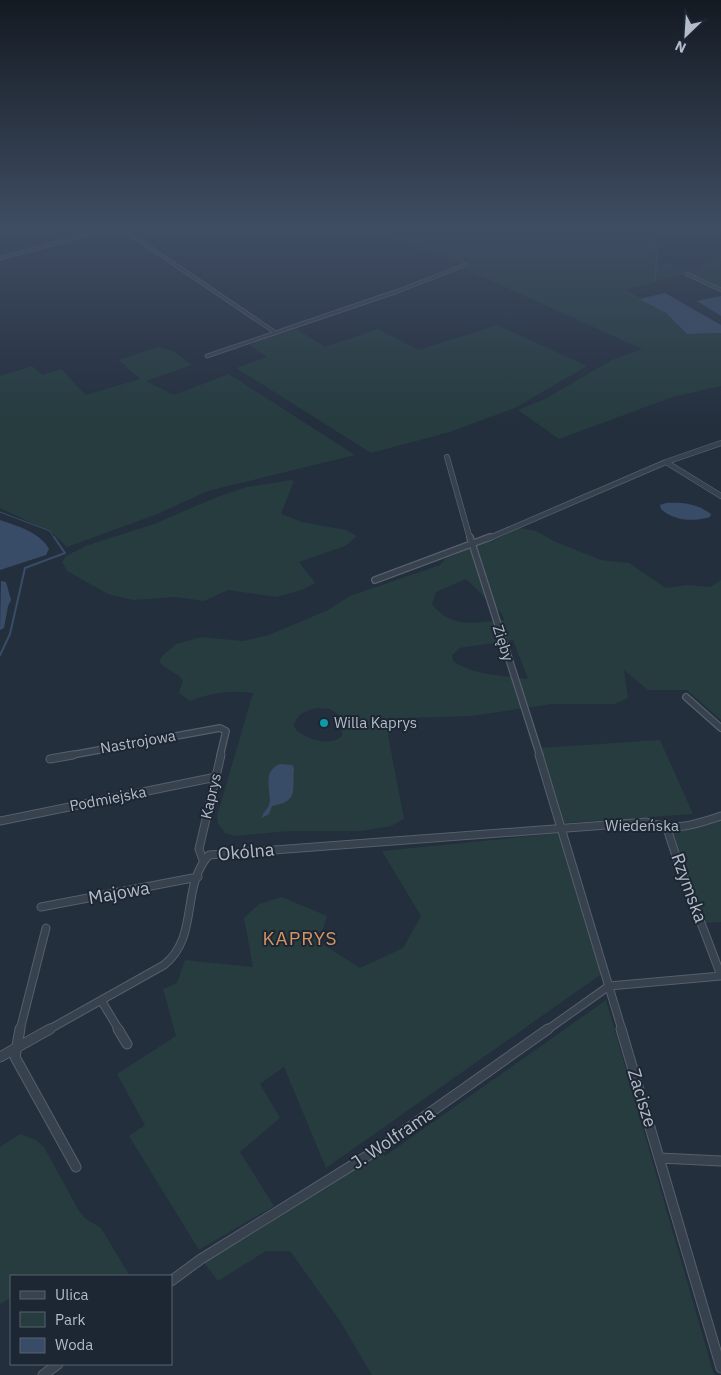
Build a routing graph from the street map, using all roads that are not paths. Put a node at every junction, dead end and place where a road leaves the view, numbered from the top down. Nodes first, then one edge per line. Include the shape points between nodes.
1 (216, 292) edge
2 (395, 292) edge
3 (276, 333) junction
4 (207, 356) dead end
5 (721, 443) edge
6 (447, 458) dead end
7 (666, 462) junction
8 (721, 496) edge
9 (472, 545) junction
10 (375, 580) dead end
11 (686, 697) dead end
12 (721, 728) edge
13 (226, 731) joint
14 (50, 758) dead end
15 (216, 777) junction
16 (721, 816) edge
17 (0, 821) edge
18 (562, 828) junction
19 (667, 828) junction
20 (203, 860) junction
21 (198, 877) junction
22 (41, 907) dead end
23 (46, 928) dead end
24 (721, 976) edge
25 (609, 986) junction
26 (101, 1000) junction
27 (127, 1044) dead end
28 (15, 1049) junction
29 (0, 1057) edge
30 (660, 1158) junction
31 (721, 1160) edge
32 (76, 1167) dead end
33 (172, 1280) edge
34 (57, 1365) edge
35 (721, 1368) edge
36 (43, 1375) edge

1 - 3 street
2 - 3 street
3 - 4 street
5 - 7 street
6 - 9 street, Zięby
7 - 8 street
7 - 9 street
9 - 10 street
9 - 18 street, Zięby
11 - 12 street
13 - 14 street, Nastrojowa via 220,728
13 - 15 street, Kaprys
15 - 17 street, Podmiejska
15 - 20 street, Kaprys via 199,849
16 - 19 street, Wiedeńska via 693,825
18 - 19 street, Wiedeńska via 646,822
18 - 20 street, Okólna via 214,854
18 - 25 street, Zacisze
19 - 24 street, Rzymska via 682,877 695,903
20 - 21 street, Okólna
21 - 22 street, Majowa
21 - 26 street, Okólna via 185,934 173,958
23 - 28 street
24 - 25 street
25 - 30 street, Zacisze
25 - 33 street, J. Wolframa via 380,1148
26 - 27 street
26 - 28 street, Okólna
28 - 29 street, Okólna
28 - 32 street via 15,1057
30 - 31 street
30 - 35 street, Zacisze
34 - 36 street

